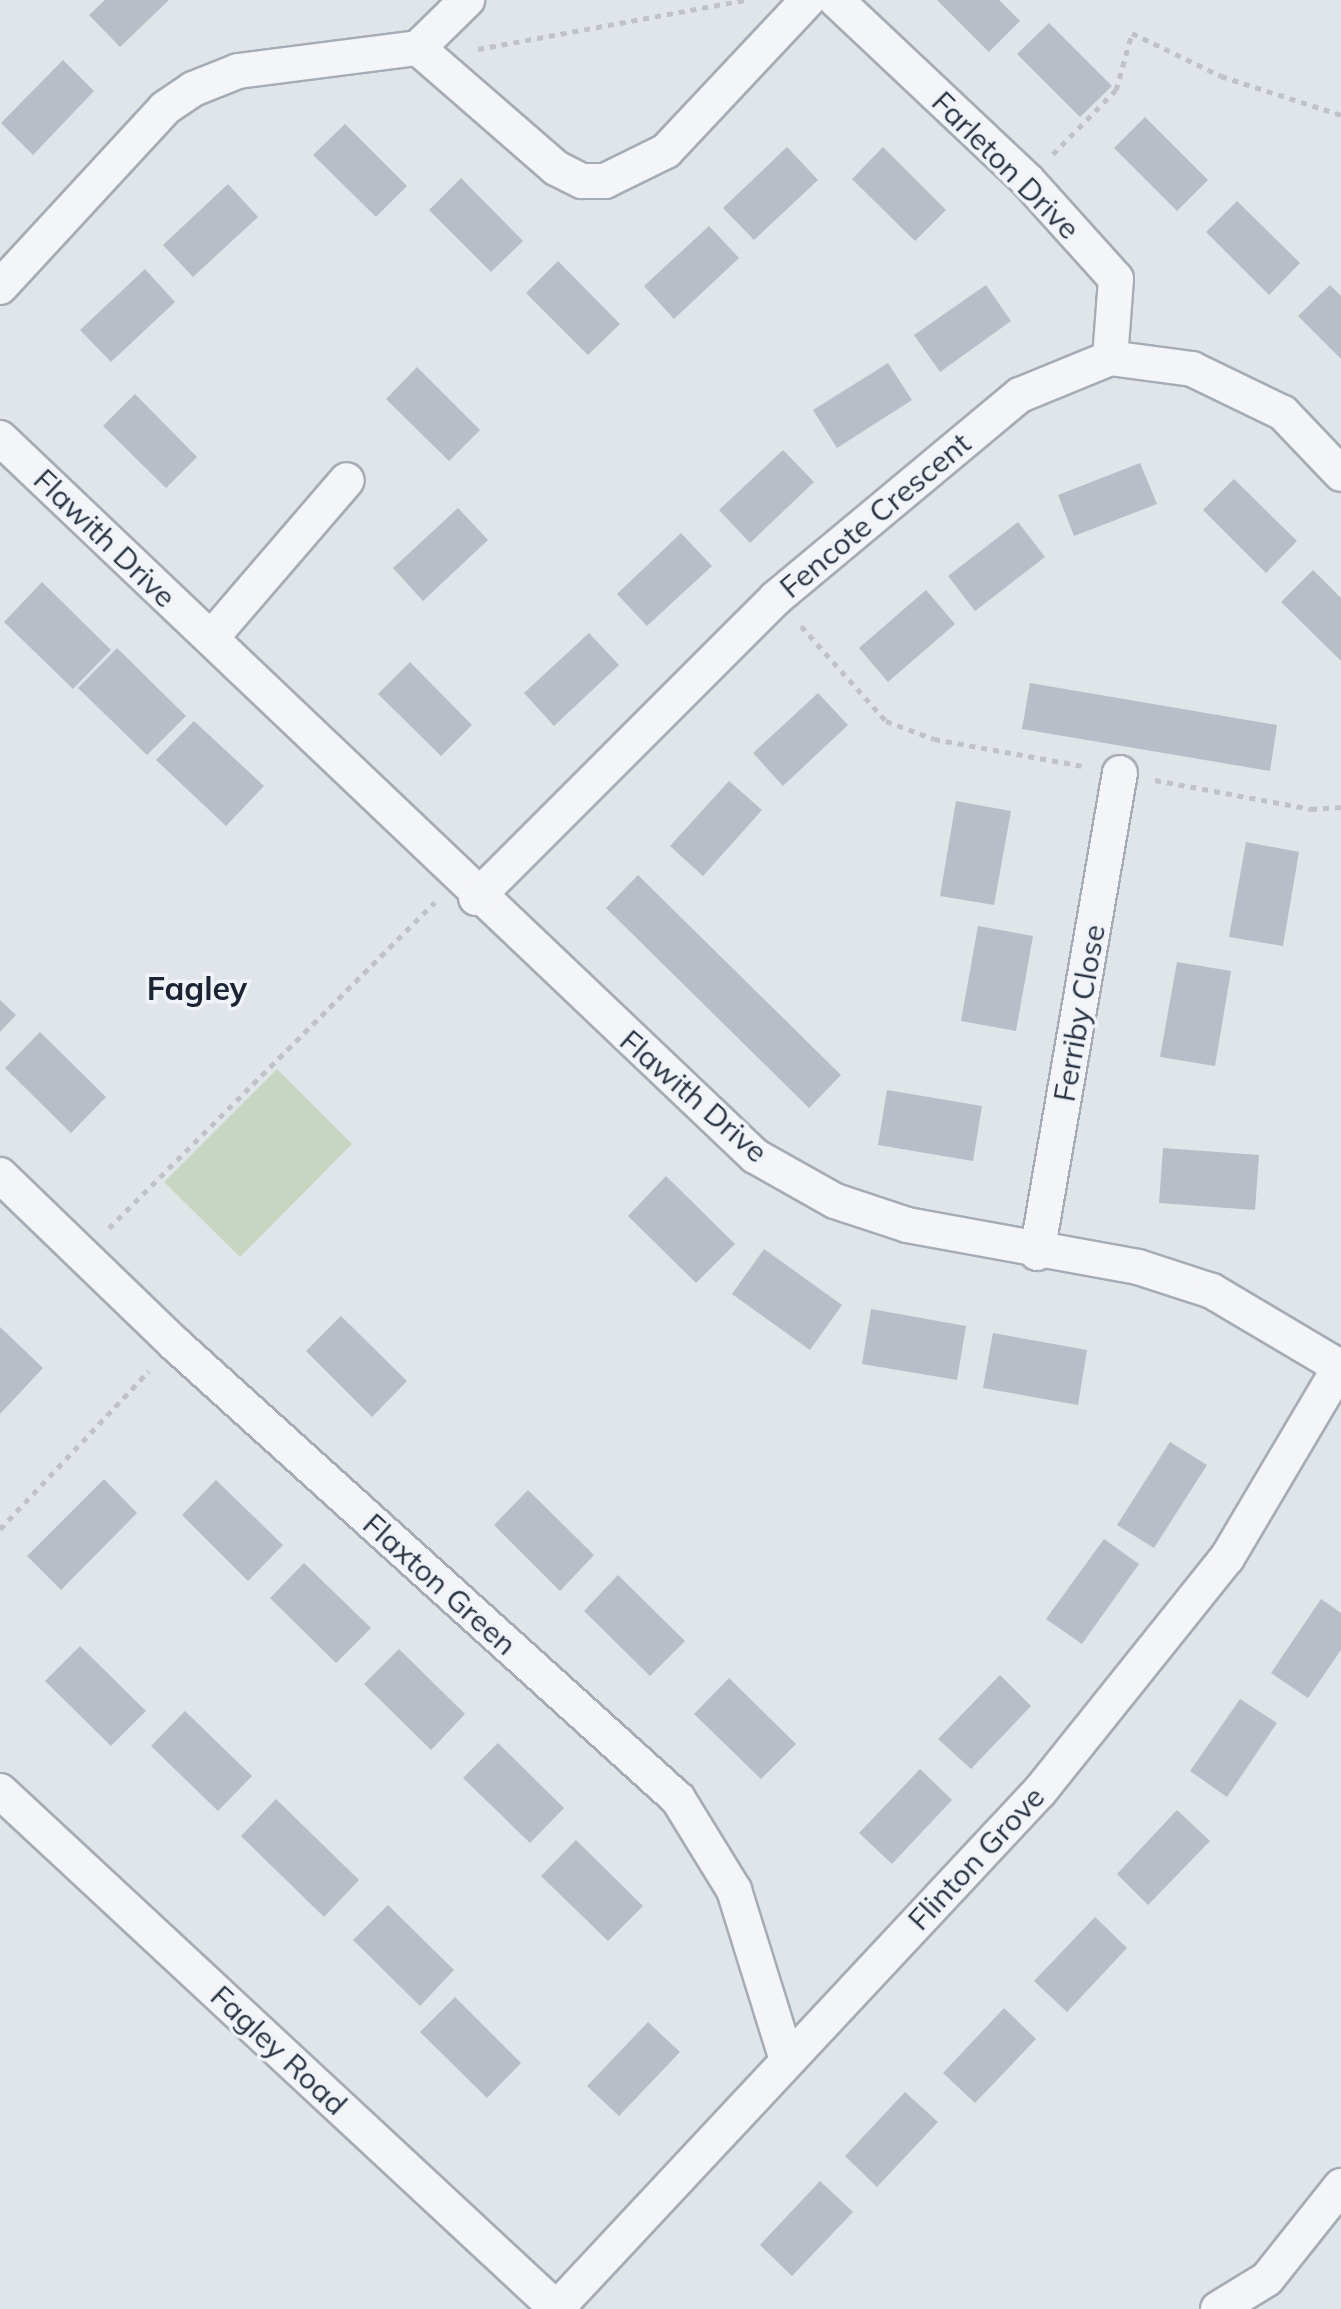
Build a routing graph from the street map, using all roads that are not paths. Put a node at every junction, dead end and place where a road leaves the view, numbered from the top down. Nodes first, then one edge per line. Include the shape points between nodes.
1 (467, 0) edge
2 (808, 0) edge
3 (836, 0) edge
4 (424, 53) junction
5 (0, 287) edge
6 (1110, 358) junction
7 (0, 438) edge
8 (1341, 474) edge
9 (347, 480) dead end
10 (211, 638) junction
11 (1120, 773) road end
12 (467, 888) junction
13 (0, 1175) edge
14 (1037, 1253) junction
15 (1340, 1366) edge
16 (0, 1791) edge
17 (786, 2057) junction
18 (1341, 2186) edge
19 (1259, 2299) edge
20 (557, 2309) edge
21 (1218, 2309) edge

1 - 4 street
2 - 4 street via 666,151 605,181 582,181 556,168
3 - 6 street, Farleton Drive via 1027,180 1116,279
4 - 5 street via 238,71 165,108
6 - 8 street, Fencote Crescent via 1192,369 1283,413
6 - 12 street, Fencote Crescent via 1020,395 776,598
7 - 10 street, Flawith Drive
9 - 10 street
10 - 12 street, Flawith Drive
11 - 14 street, Ferriby Close
12 - 14 street, Flawith Drive via 755,1156 835,1201
13 - 17 street, Flaxton Green via 175,1344 678,1799 734,1890
14 - 15 street, Flawith Drive via 1138,1267 1212,1291
15 - 17 street, Flinton Grove via 1227,1558 1050,1779
16 - 20 street, Fagley Road
17 - 20 street, Flinton Grove
18 - 19 street via 1267,2279
19 - 21 street

